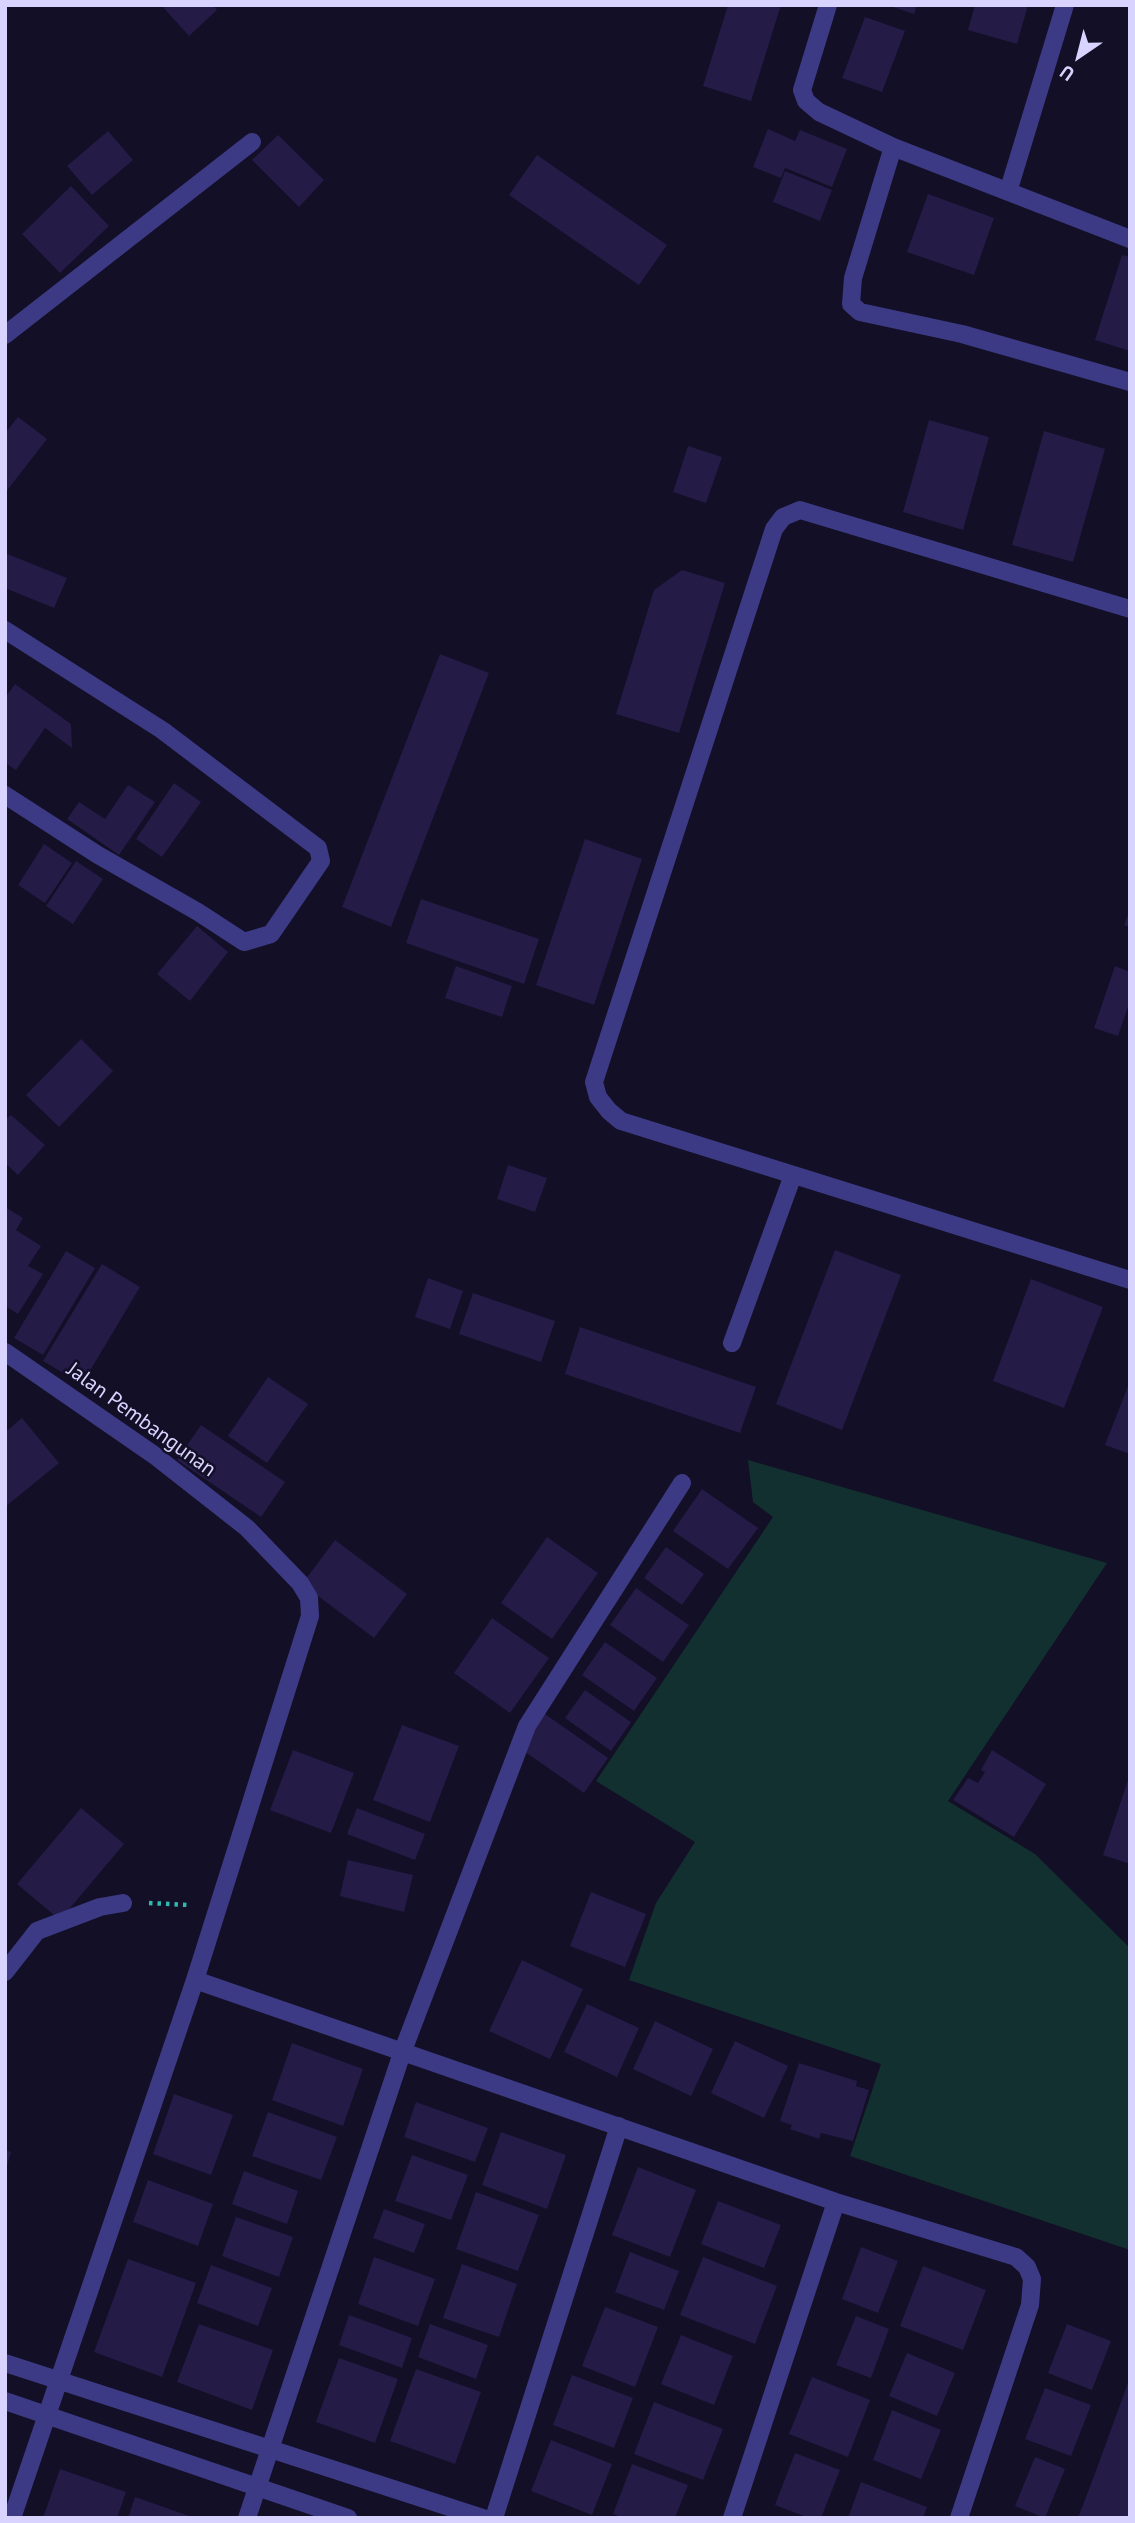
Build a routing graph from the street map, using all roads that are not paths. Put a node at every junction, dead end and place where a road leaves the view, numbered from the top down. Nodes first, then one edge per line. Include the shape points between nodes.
1 (828, 5) edge
2 (1065, 5) edge
3 (252, 142) dead end
4 (893, 147) junction
5 (1008, 192) junction
6 (1130, 239) edge
7 (5, 335) edge
8 (1130, 382) edge
9 (1130, 609) edge
10 (5, 630) edge
11 (5, 795) edge
12 (793, 1175) junction
13 (1130, 1280) edge
14 (732, 1343) dead end
15 (5, 1352) edge
16 (682, 1483) dead end
17 (124, 1903) road end
18 (5, 1972) edge
19 (195, 1980) junction
20 (402, 2053) junction
21 (619, 2126) junction
22 (835, 2202) junction
23 (5, 2363) edge
24 (58, 2379) junction
25 (5, 2401) edge
26 (46, 2415) junction
27 (271, 2448) junction
28 (257, 2487) junction
29 (12, 2518) edge
30 (247, 2518) edge
31 (348, 2518) edge
32 (483, 2518) edge
33 (494, 2518) edge
34 (732, 2518) edge
35 (959, 2518) edge

1 - 4 street via 802,90 804,97 828,117
2 - 5 street
3 - 7 street
4 - 5 street
4 - 8 street via 853,278 851,304 860,312 962,334
5 - 6 street
9 - 12 street via 800,510 783,517 774,529 594,1082 598,1097 621,1121
10 - 11 street via 162,730 318,848 321,861 271,934 244,942
12 - 13 street
12 - 14 street
15 - 19 street, Jalan Pembangunan via 154,1455 247,1528 309,1598 310,1616
16 - 20 street via 527,1726
17 - 18 street via 100,1907 37,1931
19 - 20 street
19 - 24 street, Jalan Pembangunan
20 - 21 street
20 - 27 street
21 - 22 street
21 - 33 street
22 - 34 street
22 - 35 street via 1016,2257 1032,2279 1030,2305
23 - 24 street
24 - 26 street, Jalan Pembangunan
24 - 27 street
25 - 26 street
26 - 28 street
26 - 29 street, Jalan Pembangunan
27 - 28 street
27 - 32 street
28 - 30 street
28 - 31 street

